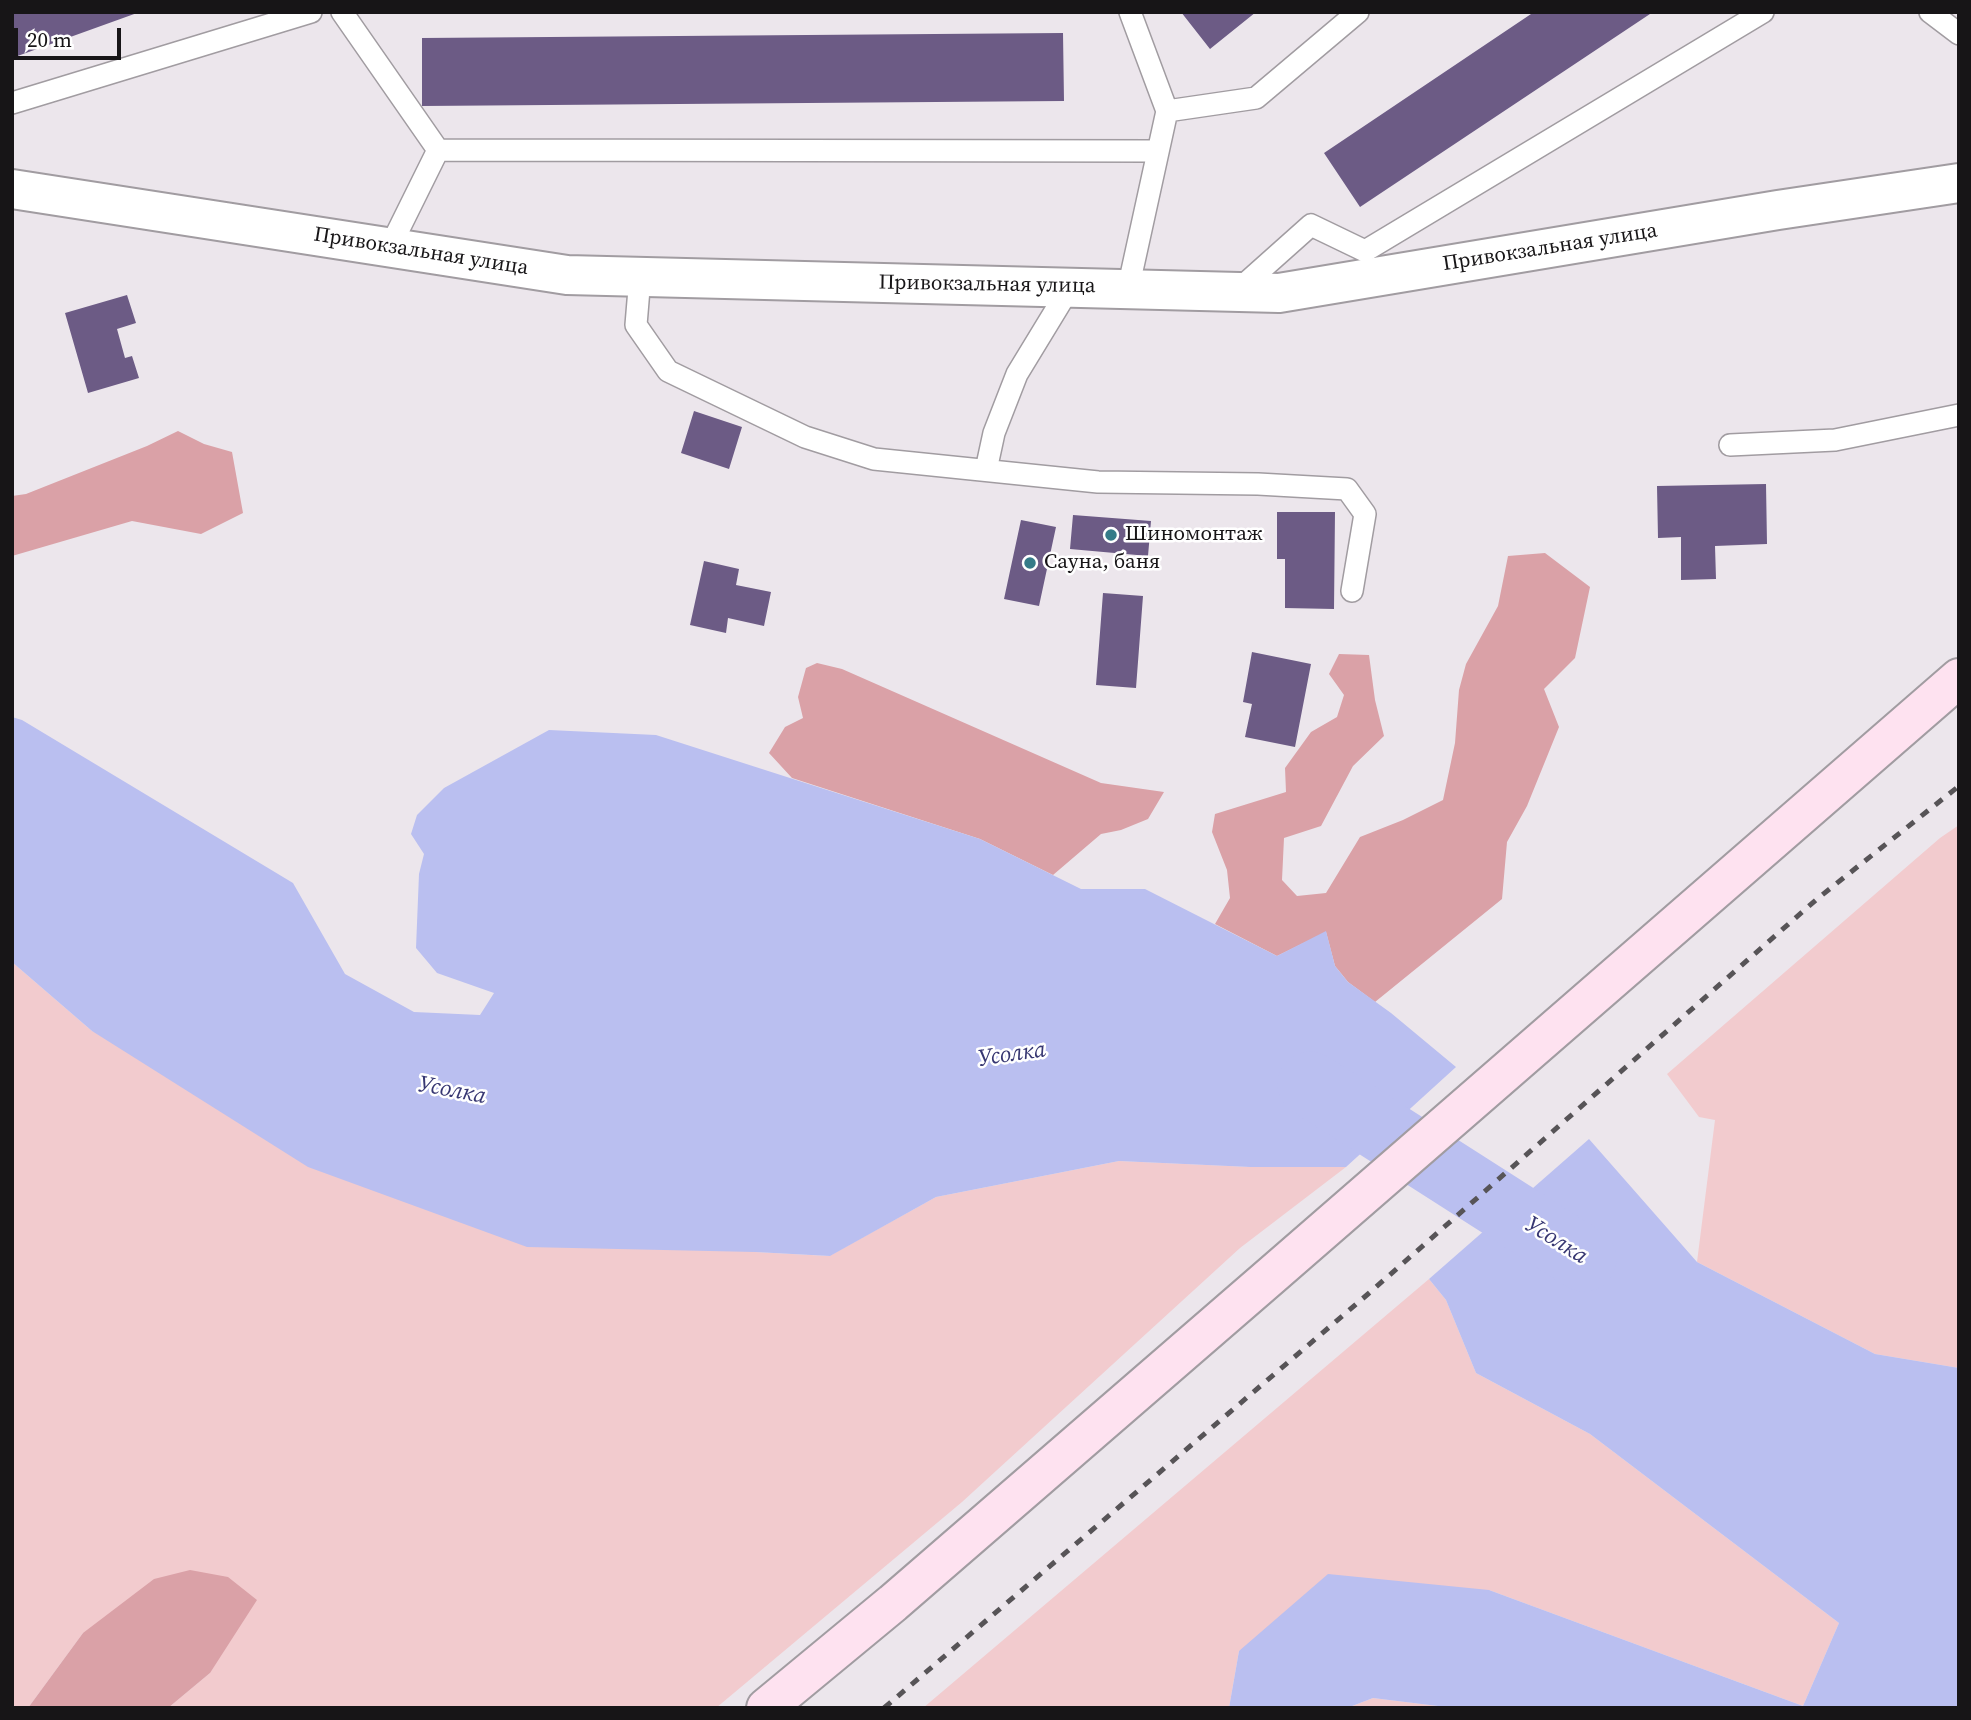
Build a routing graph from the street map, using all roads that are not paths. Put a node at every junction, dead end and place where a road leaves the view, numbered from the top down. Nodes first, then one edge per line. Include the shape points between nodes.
1 (311, 12) edge
2 (342, 12) edge
3 (1130, 12) edge
4 (1357, 12) edge
5 (1763, 12) edge
6 (1930, 12) edge
7 (1959, 34) edge
8 (12, 103) edge
9 (1167, 111) junction
10 (438, 150) junction
11 (1158, 151) junction
12 (1959, 183) edge
13 (12, 189) edge
14 (390, 247) junction
15 (640, 277) junction
16 (1070, 287) junction
17 (1128, 289) junction
18 (1237, 291) junction
19 (1959, 415) edge
20 (1730, 445) dead end
21 (986, 470) junction
22 (1352, 591) dead end
23 (1959, 678) edge
24 (766, 1708) edge

1 - 8 lane
2 - 10 lane
3 - 9 lane
4 - 9 lane via 1256,98
5 - 18 lane via 1364,251 1311,225
6 - 7 lane
9 - 11 lane
10 - 11 lane
10 - 14 lane
11 - 17 lane
12 - 18 street, Привокзальная улица via 1279,293
13 - 14 street, Привокзальная улица
14 - 15 street, Привокзальная улица via 566,275
15 - 16 street, Привокзальная улица
15 - 21 lane via 636,325 668,371 805,437 862,456
16 - 17 street, Привокзальная улица
16 - 21 lane via 1017,374 994,433
17 - 18 street, Привокзальная улица
19 - 20 lane via 1835,440
21 - 22 lane via 1098,482 1348,489 1365,514
23 - 24 main road via 893,1603

